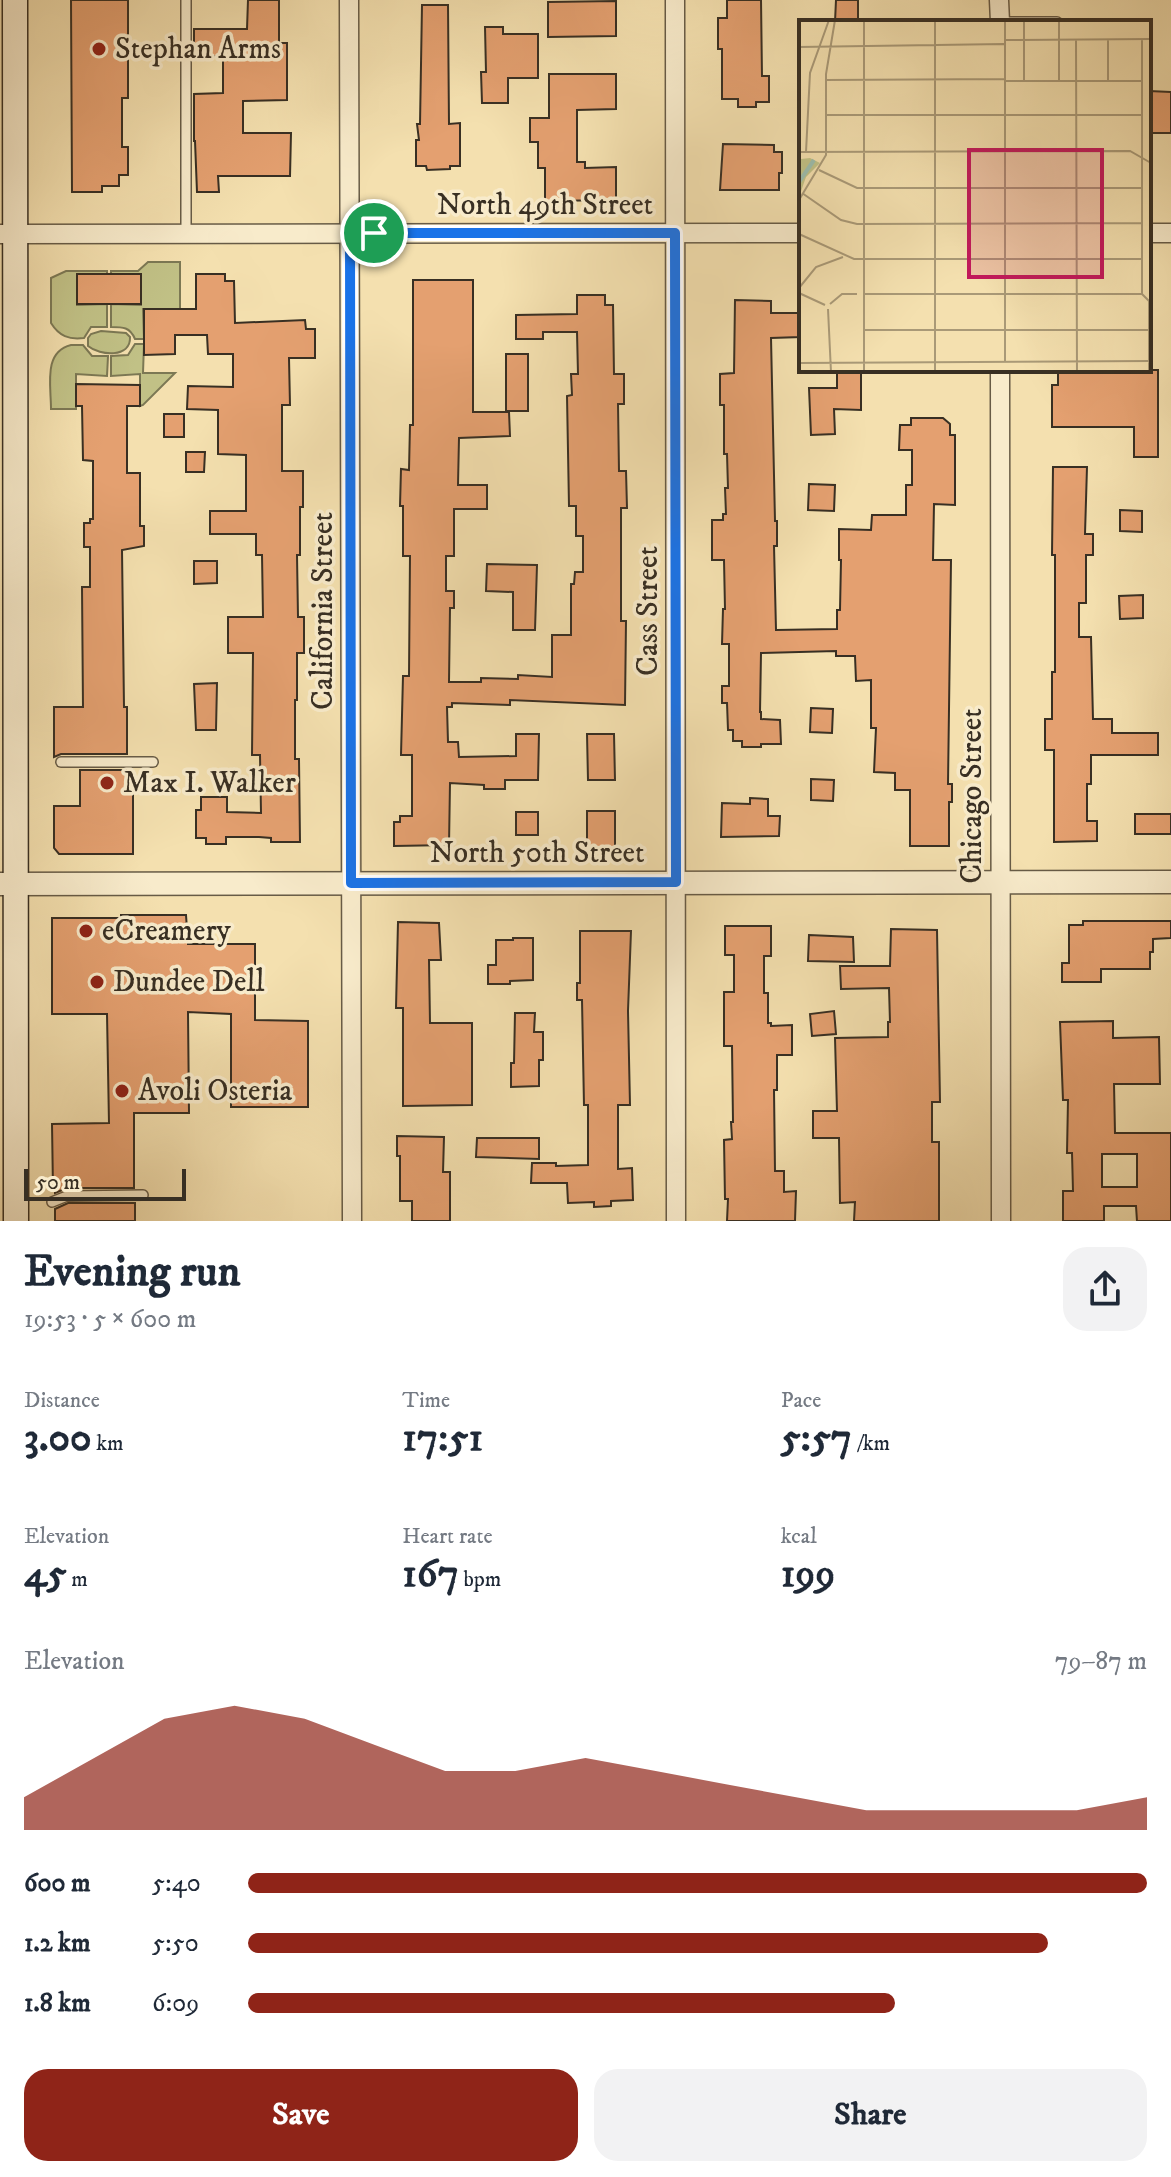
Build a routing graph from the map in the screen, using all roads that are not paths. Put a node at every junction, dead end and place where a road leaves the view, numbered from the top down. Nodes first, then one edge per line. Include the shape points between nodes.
1 (15, 0) edge
2 (186, 0) edge
3 (349, 0) edge
4 (675, 0) edge
5 (999, 0) edge
6 (1000, 20) edge
7 (186, 233) junction
8 (350, 233) junction
9 (675, 233) junction
10 (799, 233) edge
11 (7, 234) edge
12 (1000, 372) edge
13 (61, 762) dead end
14 (153, 762) dead end
15 (676, 882) junction
16 (1000, 882) junction
17 (1171, 882) edge
18 (351, 883) junction
19 (8, 884) edge
20 (143, 1195) dead end
21 (52, 1202) dead end
22 (16, 1221) edge
23 (352, 1221) edge
24 (676, 1221) edge
25 (1001, 1221) edge

1 - 11 main road
2 - 7 lane
3 - 8 street, California Street
4 - 9 street, Cass Street
5 - 6 street
7 - 8 street, North 49th Street
7 - 11 street, North 49th Street
8 - 9 street, North 49th Street
8 - 18 street, California Street
9 - 10 street, North 49th Street
9 - 15 street, Cass Street
11 - 19 main road
12 - 16 street, Chicago Street
13 - 14 lane
15 - 16 street, North 50th Street
15 - 18 street, North 50th Street
15 - 24 street, Cass Street
16 - 17 street, North 50th Street
16 - 25 street, Chicago Street
18 - 19 street, North 50th Street
18 - 23 street, California Street
19 - 22 main road
20 - 21 lane via 67,1196

